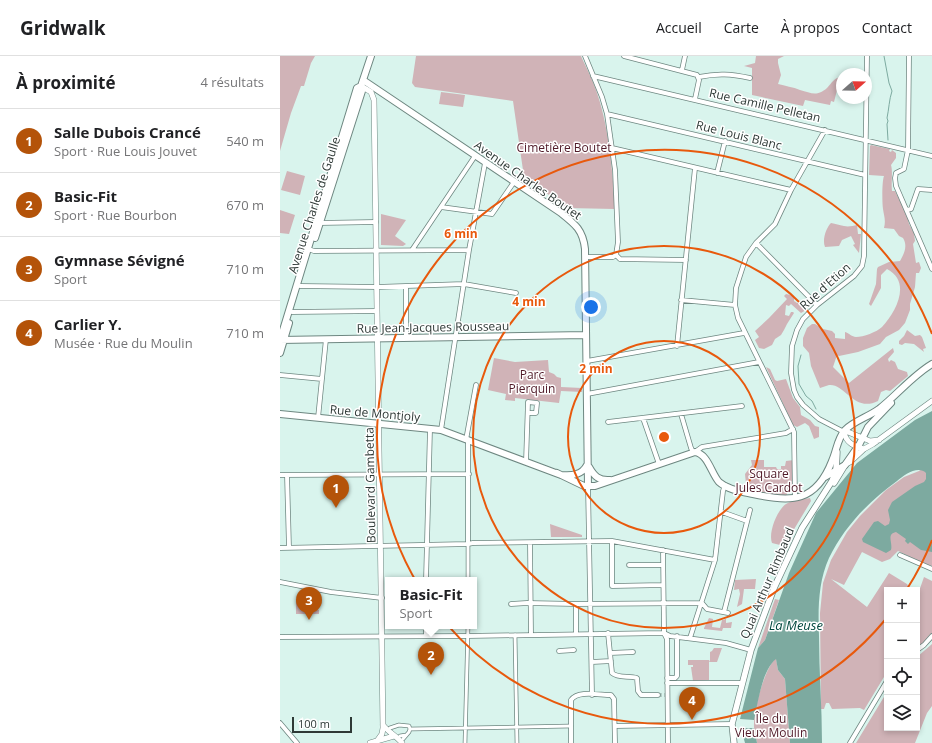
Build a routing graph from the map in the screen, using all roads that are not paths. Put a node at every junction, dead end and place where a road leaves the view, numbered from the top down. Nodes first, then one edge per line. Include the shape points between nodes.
1 (371, 56) edge
2 (586, 56) edge
3 (624, 56) edge
4 (686, 56) edge
5 (867, 56) edge
6 (909, 56) edge
7 (682, 70) junction
8 (593, 76) junction
9 (699, 77) junction
10 (750, 78) dead end
11 (362, 83) junction
12 (695, 99) junction
13 (374, 100) junction
14 (391, 100) junction
15 (607, 114) junction
16 (825, 130) junction
17 (866, 140) junction
18 (725, 141) junction
19 (612, 148) junction
20 (908, 150) junction
21 (475, 156) junction
22 (932, 156) edge
23 (806, 161) junction
24 (485, 162) junction
25 (695, 168) junction
26 (718, 173) junction
27 (865, 175) junction
28 (514, 182) junction
29 (791, 190) junction
30 (932, 190) edge
31 (441, 207) junction
32 (907, 210) junction
33 (476, 212) junction
34 (376, 222) junction
35 (318, 223) junction
36 (756, 243) junction
37 (312, 250) junction
38 (412, 250) junction
39 (469, 250) junction
40 (376, 251) junction
41 (616, 255) junction
42 (586, 257) junction
43 (686, 260) junction
44 (932, 269) edge
45 (464, 284) junction
46 (300, 286) junction
47 (406, 286) junction
48 (377, 287) junction
49 (516, 293) dead end
50 (681, 300) junction
51 (735, 305) junction
52 (817, 305) junction
53 (377, 311) junction
54 (292, 312) junction
55 (744, 332) junction
56 (586, 335) junction
57 (455, 337) junction
58 (406, 338) junction
59 (326, 339) junction
60 (378, 339) junction
61 (282, 340) edge
62 (677, 346) junction
63 (280, 353) edge
64 (587, 361) junction
65 (759, 362) junction
66 (932, 364) edge
67 (932, 368) edge
68 (280, 375) edge
69 (322, 379) junction
70 (476, 385) dead end
71 (587, 394) junction
72 (932, 401) edge
73 (742, 406) dead end
74 (528, 413) dead end
75 (280, 414) edge
76 (681, 414) junction
77 (318, 418) junction
78 (643, 418) junction
79 (608, 422) dead end
80 (379, 424) junction
81 (430, 429) junction
82 (793, 429) junction
83 (441, 430) junction
84 (844, 432) junction
85 (862, 438) junction
86 (467, 440) junction
87 (879, 440) junction
88 (837, 445) junction
89 (861, 448) junction
90 (694, 452) junction
91 (526, 462) junction
92 (658, 464) junction
93 (588, 465) junction
94 (845, 465) junction
95 (836, 470) junction
96 (558, 473) junction
97 (469, 474) junction
98 (280, 475) edge
99 (287, 475) junction
100 (380, 475) junction
101 (428, 475) junction
102 (826, 475) junction
103 (624, 476) junction
104 (725, 486) junction
105 (588, 487) junction
106 (795, 498) junction
107 (819, 502) junction
108 (750, 510) dead end
109 (722, 512) junction
110 (747, 521) junction
111 (590, 541) junction
112 (612, 541) junction
113 (530, 542) junction
114 (468, 544) junction
115 (427, 545) junction
116 (381, 546) junction
117 (280, 548) edge
118 (289, 548) junction
119 (663, 550) junction
120 (900, 555) dead end
121 (715, 560) junction
122 (629, 565) dead end
123 (663, 565) junction
124 (932, 569) edge
125 (426, 577) edge
126 (468, 577) edge
127 (280, 582) edge
128 (663, 585) junction
129 (382, 598) junction
130 (702, 603) junction
131 (511, 604) dead end
132 (530, 604) junction
133 (576, 604) junction
134 (591, 604) junction
135 (664, 604) junction
136 (426, 629) edge
137 (468, 629) edge
138 (664, 633) junction
139 (576, 634) junction
140 (591, 634) junction
141 (608, 634) junction
142 (515, 635) junction
143 (531, 635) junction
144 (426, 636) junction
145 (468, 636) junction
146 (677, 636) junction
147 (932, 636) edge
148 (280, 637) edge
149 (383, 637) junction
150 (690, 638) junction
151 (920, 648) edge
152 (559, 650) dead end
153 (574, 650) dead end
154 (751, 650) junction
155 (633, 652) dead end
156 (610, 653) junction
157 (592, 662) junction
158 (611, 662) junction
159 (667, 680) junction
160 (742, 682) junction
161 (884, 686) edge
162 (592, 694) junction
163 (658, 696) tunnel mouth
164 (280, 723) edge
165 (732, 724) junction
166 (383, 725) junction
167 (668, 725) junction
168 (571, 726) junction
169 (615, 726) junction
170 (517, 727) junction
171 (390, 728) dead end
172 (465, 728) junction
173 (410, 729) junction
174 (394, 736) junction
175 (402, 739) edge
176 (376, 741) junction
177 (297, 743) edge
178 (370, 743) edge
179 (465, 743) edge
180 (517, 743) edge
181 (571, 743) edge
182 (615, 743) edge
183 (668, 743) edge
184 (734, 743) edge
185 (850, 743) edge

1 - 11 main road, Avenue Charles de Gaulle
2 - 8 street
3 - 7 street
4 - 7 street
5 - 17 street, Rue d'Etion
6 - 20 street
7 - 9 street
8 - 12 street, Rue Camille Pelletan
8 - 15 street
9 - 10 street via 728,74
9 - 12 street
11 - 13 street via 371,92
11 - 14 main road, Avenue Charles Boutet
11 - 35 main road, Avenue Charles de Gaulle via 357,88
12 - 16 street, Rue Camille Pelletan
13 - 14 street via 381,96
13 - 34 street, Boulevard Gambetta
14 - 21 main road, Avenue Charles Boutet
15 - 18 street, Rue Louis Blanc
15 - 19 street
16 - 17 street, Rue Camille Pelletan
16 - 23 street
17 - 20 street, Rue Camille Pelletan
17 - 27 street, Rue d'Etion
18 - 23 street, Rue Louis Blanc
18 - 26 street
19 - 25 street
19 - 41 street via 617,205
20 - 22 street, Rue Camille Pelletan
20 - 32 street via 904,169 896,174 895,178 897,191
21 - 24 main road, Avenue Charles Boutet
21 - 31 street
23 - 27 street, Rue Louis Blanc
23 - 29 street
24 - 28 main road, Avenue Charles Boutet
24 - 33 street
25 - 26 street
25 - 43 street
26 - 29 street
27 - 52 street, Rue d'Etion via 862,266 854,276
28 - 33 street via 492,214
28 - 42 main road, Avenue Charles Boutet via 576,224 584,239
29 - 36 street via 775,224
30 - 32 street via 918,189 911,209
31 - 33 street
31 - 38 street
32 - 44 street
33 - 39 street
34 - 35 street
34 - 40 street, Boulevard Gambetta
35 - 37 main road, Avenue Charles de Gaulle
35 - 61 main road, Avenue Charles de Gaulle
36 - 51 street via 746,258 738,280
36 - 52 street
37 - 40 street
37 - 46 main road, Avenue Charles de Gaulle
38 - 39 street
38 - 40 street
39 - 45 street
40 - 48 street, Boulevard Gambetta
41 - 42 street
41 - 43 street via 620,259
42 - 56 main road, Avenue Charles Boutet
43 - 50 street
45 - 47 street
45 - 49 street
45 - 57 street
46 - 48 street
46 - 54 main road, Avenue Charles de Gaulle
47 - 48 street
47 - 58 street
48 - 53 street, Boulevard Gambetta
50 - 51 street
50 - 62 street
51 - 55 street
52 - 84 street, Rue d'Etion via 803,319 792,346 790,365 794,390 810,412
53 - 54 street
53 - 60 street, Boulevard Gambetta
54 - 61 main road, Avenue Charles de Gaulle
55 - 62 street
55 - 65 street
56 - 57 main road, Rue Jean-Jacques Rousseau
56 - 64 main road, Avenue Charles Boutet
57 - 58 main road, Rue Jean-Jacques Rousseau
57 - 83 street
58 - 60 main road, Rue Jean-Jacques Rousseau
59 - 60 main road, Rue Jean-Jacques Rousseau
59 - 61 main road, Rue Jean-Jacques Rousseau
59 - 69 street
60 - 80 street, Boulevard Gambetta
61 - 63 main road, Avenue Charles de Gaulle
62 - 64 street
64 - 71 main road, Avenue Charles Boutet
65 - 71 street
65 - 82 street
66 - 84 main road via 876,411 854,423
67 - 85 main road via 872,422
68 - 69 street
69 - 77 street
70 - 86 street
71 - 93 main road, Avenue Charles Boutet
72 - 87 street
73 - 76 street
74 - 91 street
75 - 77 main road, Rue de Montjoly
76 - 78 street
76 - 90 street
77 - 80 main road, Rue de Montjoly
78 - 79 street
78 - 92 street
80 - 81 main road, Rue de Montjoly
80 - 100 street, Boulevard Gambetta
81 - 83 main road, Rue de Montjoly
81 - 101 street
82 - 90 street via 786,433 702,447
82 - 106 street
83 - 86 main road, Rue de Montjoly
84 - 85 street
84 - 88 main road
84 - 89 street via 847,442
85 - 87 street via 870,441
85 - 89 main road
86 - 91 main road, Rue de Montjoly
86 - 97 street
87 - 89 street
88 - 95 main road, Quai Arthur Rimbaud
88 - 102 main road
89 - 94 main road
90 - 92 main road
90 - 104 main road via 702,455 714,475
91 - 96 main road, Rue de Montjoly
92 - 103 main road
93 - 96 main road via 579,473 568,476
93 - 103 main road via 598,479
93 - 105 main road, Avenue Charles Boutet
94 - 95 main road
94 - 107 main road, Quai Arthur Rimbaud
95 - 102 main road
95 - 107 main road, Quai Arthur Rimbaud
96 - 105 main road
97 - 101 street
97 - 114 street
98 - 99 street
99 - 100 street
99 - 118 street
100 - 101 street
100 - 116 street, Boulevard Gambetta
101 - 115 street
102 - 106 main road via 810,492
103 - 105 main road via 605,484
104 - 106 main road via 767,498
104 - 109 street
105 - 111 street, Avenue Charles Boutet
107 - 154 main road, Quai Arthur Rimbaud via 802,528 777,581
108 - 110 street
109 - 110 street
109 - 121 street
110 - 130 street via 726,613 707,609
111 - 112 street
111 - 113 street
111 - 134 street, Avenue Charles Boutet
112 - 119 street
112 - 128 street via 612,586
113 - 114 street
113 - 132 street
114 - 115 street
114 - 126 street
115 - 116 street
115 - 125 street
116 - 118 street
116 - 129 street, Boulevard Gambetta
117 - 118 street
119 - 121 street
119 - 123 street
120 - 124 street
121 - 130 street
122 - 123 street
123 - 128 street
127 - 129 street
128 - 135 street
129 - 149 street, Boulevard Gambetta
130 - 135 street
130 - 150 street
131 - 132 street
132 - 133 street
132 - 143 street
133 - 134 street
133 - 139 street
134 - 135 street
134 - 140 street, Avenue Charles Boutet
135 - 138 street
136 - 144 street
137 - 145 street
138 - 141 street
138 - 146 street
138 - 159 street via 667,639
139 - 140 street
139 - 143 street
140 - 141 street
140 - 157 street, Avenue Charles Boutet
141 - 156 street
142 - 143 street
142 - 145 street
142 - 170 street
144 - 145 street
144 - 149 street
145 - 172 street
146 - 150 street
146 - 159 street via 677,676
147 - 151 street
148 - 149 street
149 - 166 street, Boulevard Gambetta
150 - 154 street via 726,643
152 - 153 street
154 - 160 main road, Quai Arthur Rimbaud
155 - 156 street
156 - 158 street
157 - 158 street
157 - 162 street, Avenue Charles Boutet
158 - 163 street via 611,669 615,675 637,678 638,691 641,695
159 - 160 street
159 - 167 street
160 - 165 main road, Quai Arthur Rimbaud
161 - 185 street
162 - 168 street via 578,695 571,700
162 - 169 street via 612,696
164 - 177 street
165 - 167 street
165 - 184 main road, Quai Arthur Rimbaud
166 - 174 street
166 - 176 street, Boulevard Gambetta via 382,734
167 - 169 street
167 - 183 street
168 - 170 street
168 - 181 street
169 - 182 street
170 - 172 street
170 - 180 street
171 - 173 street via 402,725 409,726
172 - 173 street
172 - 179 street
173 - 175 street
174 - 175 street
174 - 176 street
176 - 178 street

